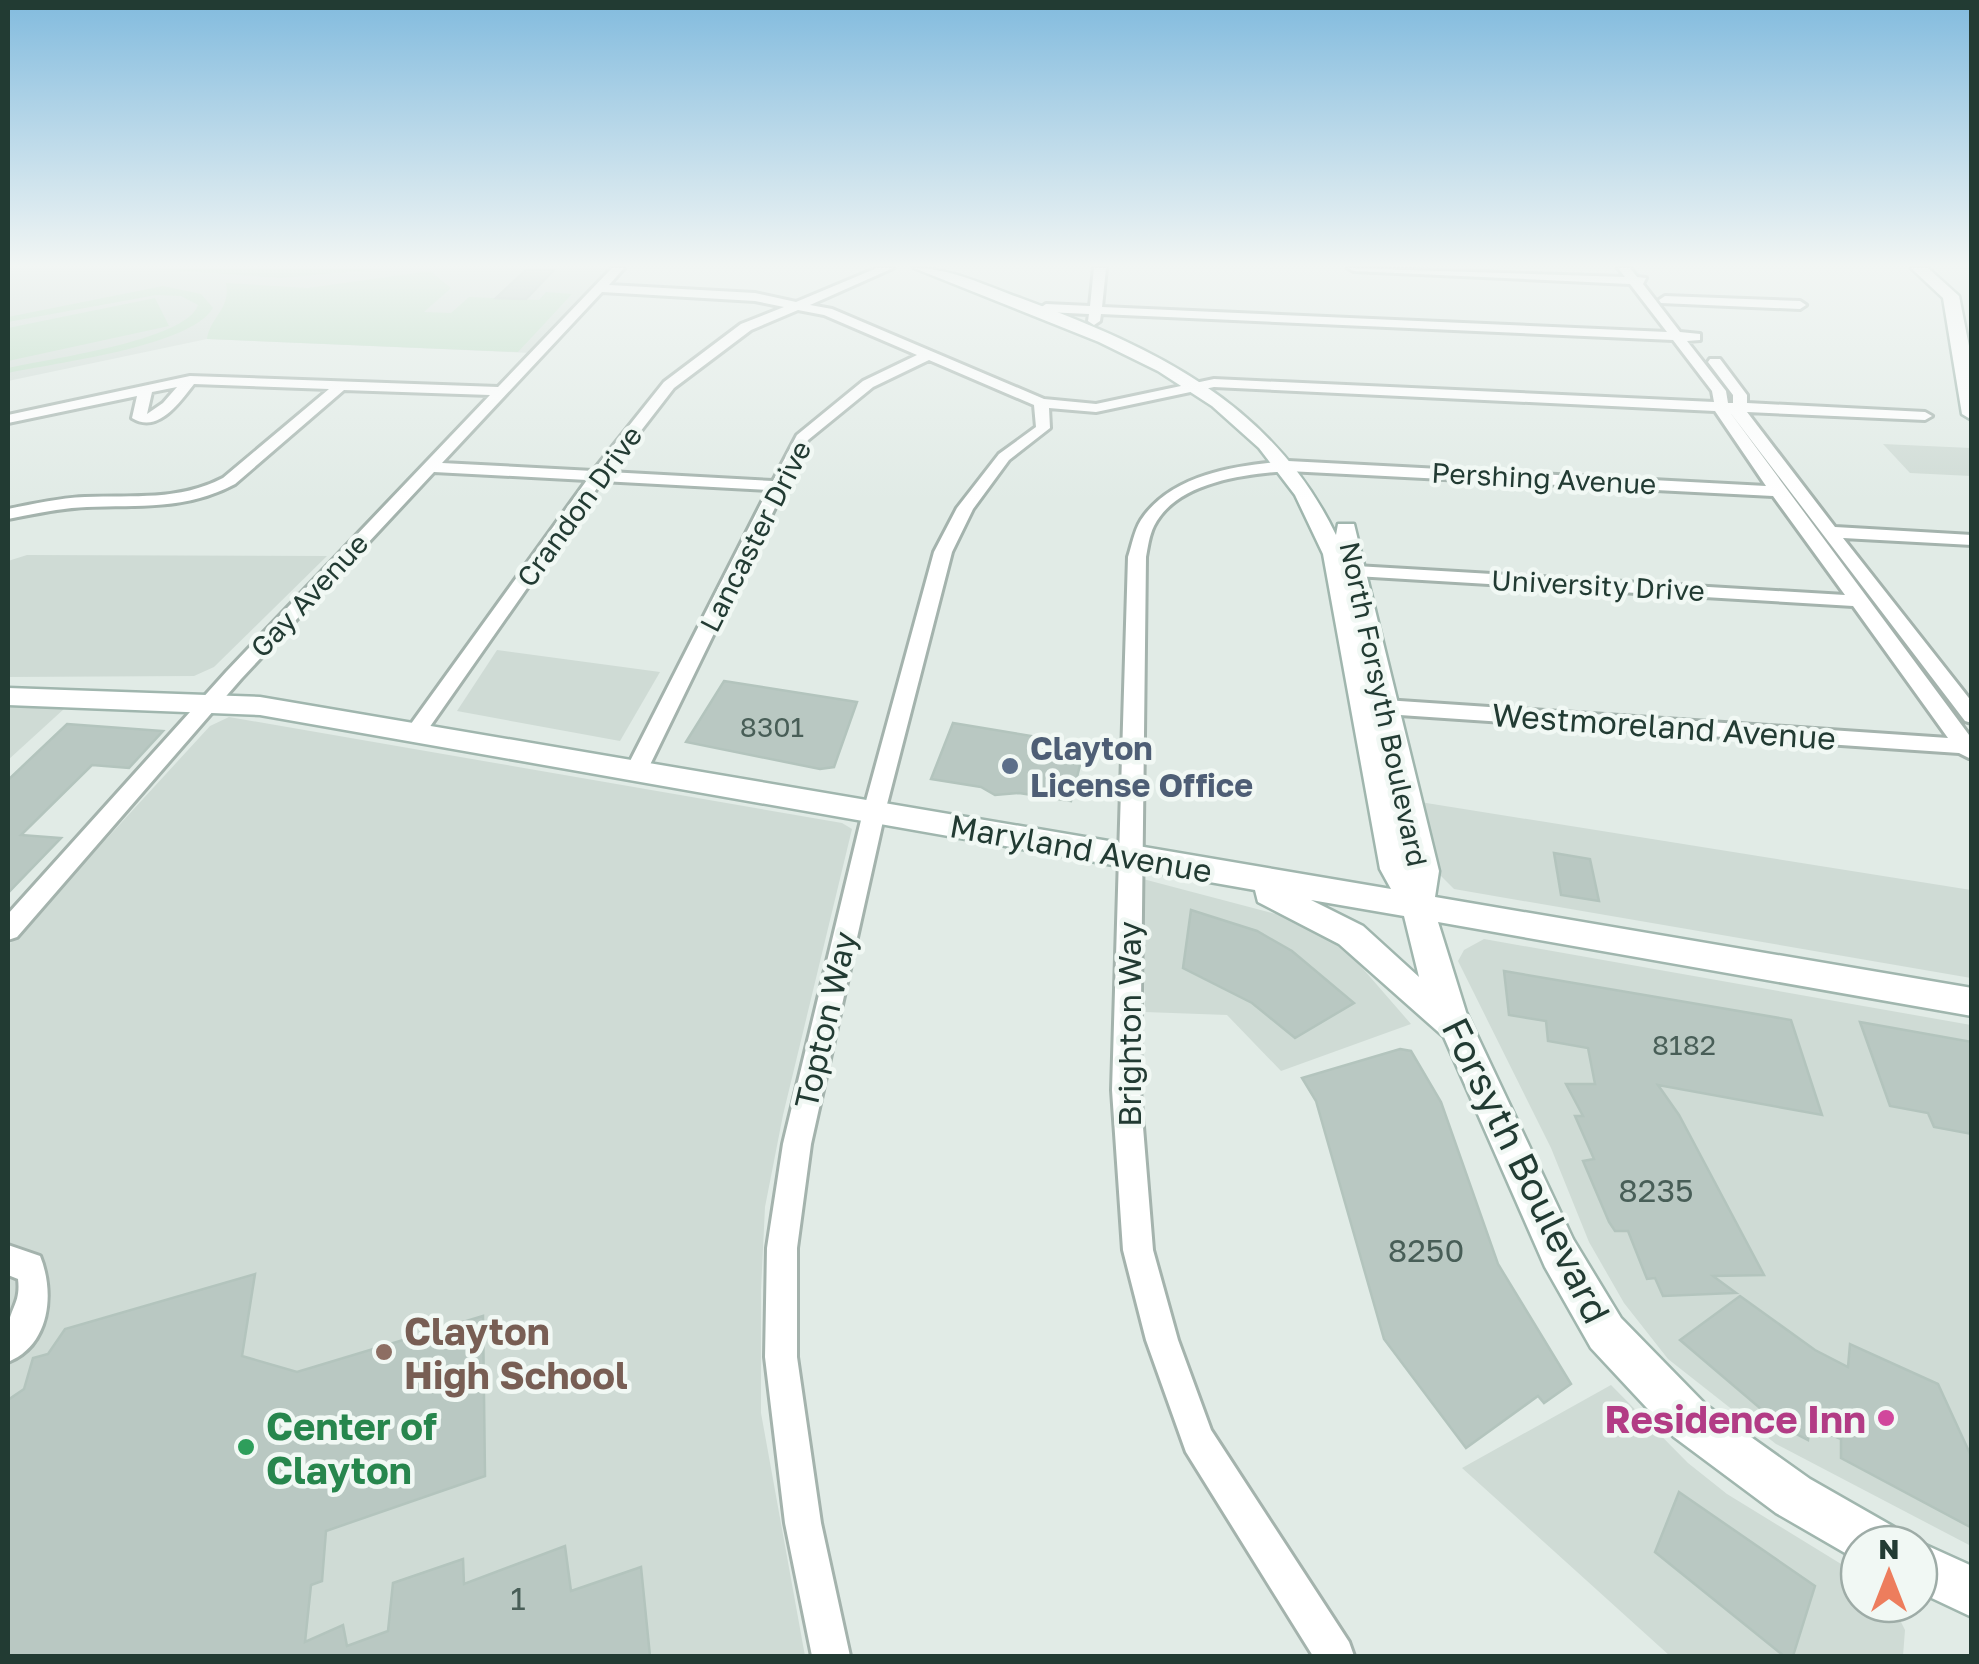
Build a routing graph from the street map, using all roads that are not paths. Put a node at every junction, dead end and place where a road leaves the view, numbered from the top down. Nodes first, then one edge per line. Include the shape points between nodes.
1 (545, 346) edge
2 (721, 346) edge
3 (911, 346) edge
4 (1134, 346) edge
5 (1684, 346) edge
6 (1702, 346) edge
7 (1959, 346) edge
8 (930, 354) junction
9 (190, 380) junction
10 (1206, 385) junction
11 (146, 387) junction
12 (334, 387) junction
13 (498, 394) junction
14 (1729, 406) junction
15 (1096, 408) junction
16 (1972, 414) edge
17 (1042, 416) junction
18 (1925, 416) dead end
19 (8, 419) edge
20 (1299, 466) junction
21 (429, 468) junction
22 (597, 476) junction
23 (775, 486) junction
24 (1777, 491) junction
25 (8, 514) edge
26 (1830, 532) junction
27 (1972, 540) edge
28 (1348, 570) junction
29 (1859, 600) junction
30 (8, 697) edge
31 (201, 700) junction
32 (1364, 706) junction
33 (1388, 708) junction
34 (1972, 716) edge
35 (415, 732) junction
36 (1969, 750) edge
37 (636, 771) junction
38 (874, 812) junction
39 (1130, 858) junction
40 (1210, 871) junction
41 (1418, 906) junction
42 (8, 930) edge
43 (1972, 1002) edge
44 (1467, 1044) junction
45 (8, 1260) edge
46 (8, 1346) edge
47 (1842, 1524) edge
48 (1939, 1576) edge
49 (1972, 1592) edge
50 (831, 1656) edge
51 (1335, 1656) edge

1 - 13 street, Gay Avenue
2 - 22 street, Crandon Drive via 670,384
3 - 8 street
4 - 10 street, North Forsyth Boulevard
5 - 14 street
6 - 14 street via 1737,390
7 - 16 street
8 - 17 street
8 - 23 street, Lancaster Drive via 868,384 824,416 802,438
9 - 11 street
9 - 11 street via 160,414 145,420 139,418
9 - 12 street
10 - 14 street
10 - 15 street
10 - 20 street, North Forsyth Boulevard
11 - 19 street
12 - 13 street
12 - 25 street via 204,508 83,502
13 - 21 street, Gay Avenue
14 - 18 street
14 - 24 street via 1722,416
14 - 26 street
15 - 17 street, Topton Way
15 - 17 street
17 - 38 street, Topton Way via 965,508 943,552
20 - 24 street, Pershing Avenue
20 - 28 street, North Forsyth Boulevard
20 - 39 street, Brighton Way via 1212,480 1173,497 1147,522 1137,557
21 - 22 street
21 - 31 street, Gay Avenue
22 - 23 street
22 - 35 street, Crandon Drive
23 - 37 street, Lancaster Drive
24 - 29 street
26 - 27 street
26 - 34 street
28 - 29 street, University Drive
28 - 32 street, North Forsyth Boulevard
28 - 33 street, North Forsyth Boulevard
29 - 36 street
30 - 31 street, Maryland Avenue
31 - 35 street, Maryland Avenue
31 - 42 street, Gay Avenue
32 - 33 street, Westmoreland Avenue
32 - 41 street, North Forsyth Boulevard via 1395,869
33 - 36 street, Westmoreland Avenue
33 - 41 street, North Forsyth Boulevard via 1423,871
35 - 37 street, Maryland Avenue
37 - 38 street, Maryland Avenue
38 - 39 street, Maryland Avenue
38 - 50 street, Topton Way via 796,1144 782,1248 781,1357 802,1523
39 - 40 street, Maryland Avenue
39 - 51 street, Brighton Way via 1126,1090 1138,1250 1198,1440
40 - 41 street, Maryland Avenue
40 - 44 street via 1297,904 1351,936
41 - 43 street, Maryland Avenue
41 - 44 street, Forsyth Boulevard via 1438,987
44 - 47 street, Forsyth Boulevard via 1559,1252 1606,1332 1650,1383 1717,1442
45 - 46 street via 30,1267 38,1285 30,1318
48 - 49 street

